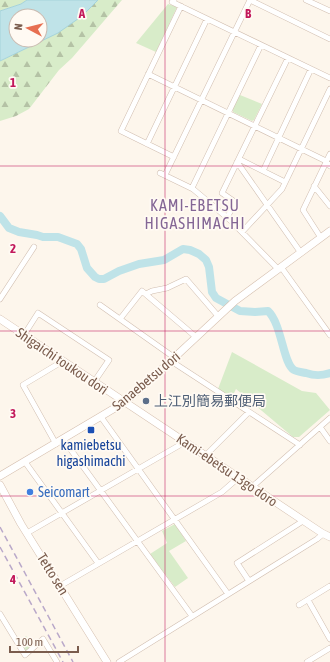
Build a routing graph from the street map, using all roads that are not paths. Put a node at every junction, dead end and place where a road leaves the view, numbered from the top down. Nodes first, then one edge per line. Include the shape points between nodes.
1 (174, 0) edge
2 (250, 0) edge
3 (306, 0) edge
4 (181, 6) junction
5 (330, 11) edge
6 (207, 19) junction
7 (234, 32) junction
8 (330, 39) edge
9 (262, 45) junction
10 (288, 58) junction
11 (311, 69) junction
12 (148, 74) junction
13 (330, 78) edge
14 (174, 87) junction
15 (330, 89) edge
16 (201, 100) junction
17 (228, 113) junction
18 (255, 126) junction
19 (279, 137) junction
20 (147, 144) junction
21 (301, 148) junction
22 (330, 154) edge
23 (174, 157) junction
24 (238, 160) junction
25 (326, 161) junction
26 (330, 166) edge
27 (263, 171) junction
28 (285, 182) junction
29 (314, 186) junction
30 (192, 188) junction
31 (267, 205) junction
32 (330, 206) edge
33 (227, 218) junction
34 (242, 232) junction
35 (330, 232) edge
36 (321, 238) junction
37 (34, 247) dead end
38 (301, 252) junction
39 (280, 268) junction
40 (146, 294) junction
41 (0, 299) edge
42 (100, 305) dead end
43 (220, 315) junction
44 (0, 319) edge
45 (120, 319) junction
46 (330, 334) edge
47 (24, 335) junction
48 (196, 337) junction
49 (324, 338) dead end
50 (173, 359) junction
51 (64, 361) junction
52 (94, 382) junction
53 (125, 402) junction
54 (249, 412) junction
55 (101, 417) junction
56 (330, 418) edge
57 (320, 427) junction
58 (63, 439) junction
59 (330, 441) edge
60 (185, 442) junction
61 (56, 444) junction
62 (300, 445) junction
63 (205, 456) junction
64 (25, 462) junction
65 (138, 469) junction
66 (0, 476) edge
67 (238, 478) junction
68 (0, 485) edge
69 (252, 487) junction
70 (100, 491) junction
71 (62, 513) junction
72 (174, 519) junction
73 (303, 521) junction
74 (27, 533) junction
75 (327, 535) edge
76 (137, 541) junction
77 (98, 563) junction
78 (249, 581) junction
79 (60, 586) junction
80 (330, 586) edge
81 (228, 594) junction
82 (308, 600) junction
83 (299, 604) dead end
84 (0, 614) edge
85 (192, 616) junction
86 (330, 639) edge
87 (330, 648) edge
88 (57, 662) edge
89 (108, 662) edge
90 (119, 662) edge
91 (307, 662) edge

1 - 4 street via 172,2
2 - 7 street
2 - 8 street
3 - 5 street
4 - 6 street
4 - 12 street
6 - 7 street
6 - 14 street
7 - 9 street
7 - 16 street
9 - 10 street
9 - 17 street
10 - 11 street
10 - 18 street
11 - 13 street
11 - 19 street
12 - 14 street
12 - 20 street via 121,131
14 - 16 street
14 - 20 street
15 - 21 street
16 - 17 street
16 - 23 street
17 - 18 street
17 - 30 street
18 - 19 street
18 - 24 street
19 - 21 street
19 - 27 street
20 - 23 street
21 - 25 street
21 - 28 street
22 - 25 street
23 - 30 street via 163,174
24 - 27 street
24 - 31 street
24 - 33 street via 222,193 235,202
25 - 26 street
25 - 29 street
27 - 28 street
28 - 31 street
29 - 32 street
29 - 36 street via 303,210
30 - 33 street
31 - 34 street
31 - 38 street
33 - 34 street
34 - 39 street
35 - 36 street
36 - 38 street
37 - 41 street
38 - 39 street
39 - 43 street, Sanaebetsu dori
39 - 46 street
40 - 43 street via 186,279
40 - 45 street via 142,290
40 - 48 street
42 - 45 street
43 - 48 street, Sanaebetsu dori
44 - 47 street, Shigaichi toukou dori
45 - 50 street
46 - 49 street
47 - 51 street, Shigaichi toukou dori
47 - 52 street via 38,313 109,360
48 - 50 street, Sanaebetsu dori
50 - 53 street, Sanaebetsu dori
50 - 54 street
51 - 52 street, Shigaichi toukou dori
51 - 61 street via 23,385
52 - 53 street, Shigaichi toukou dori
53 - 55 street, Sanaebetsu dori
53 - 60 street, Kami-ebetsu 13go doro
54 - 62 street
54 - 63 street
55 - 58 street, Sanaebetsu dori
55 - 65 street
56 - 57 street
57 - 59 street
57 - 62 street
58 - 61 street, Sanaebetsu dori
58 - 70 street
60 - 63 street, Kami-ebetsu 13go doro
60 - 65 street
61 - 64 street, Sanaebetsu dori
62 - 69 street
63 - 67 street, Kami-ebetsu 13go doro
64 - 66 street, Sanaebetsu dori
64 - 71 street
65 - 70 street
65 - 72 street
67 - 69 street, Kami-ebetsu 13go doro
67 - 72 street via 222,492
68 - 74 street, Tetto sen
69 - 73 street, Kami-ebetsu 13go doro
70 - 71 street
70 - 76 street
71 - 74 street
71 - 77 street
72 - 76 street
72 - 81 street
73 - 75 street, Kami-ebetsu 13go doro
73 - 78 street via 237,563
74 - 79 street, Tetto sen
75 - 78 street
76 - 77 street
76 - 85 street
77 - 79 street
78 - 81 street
79 - 89 street, Tetto sen
80 - 82 street
81 - 85 street
82 - 83 street
82 - 86 street
84 - 88 street via 25,655 43,639
85 - 90 street
87 - 91 street

